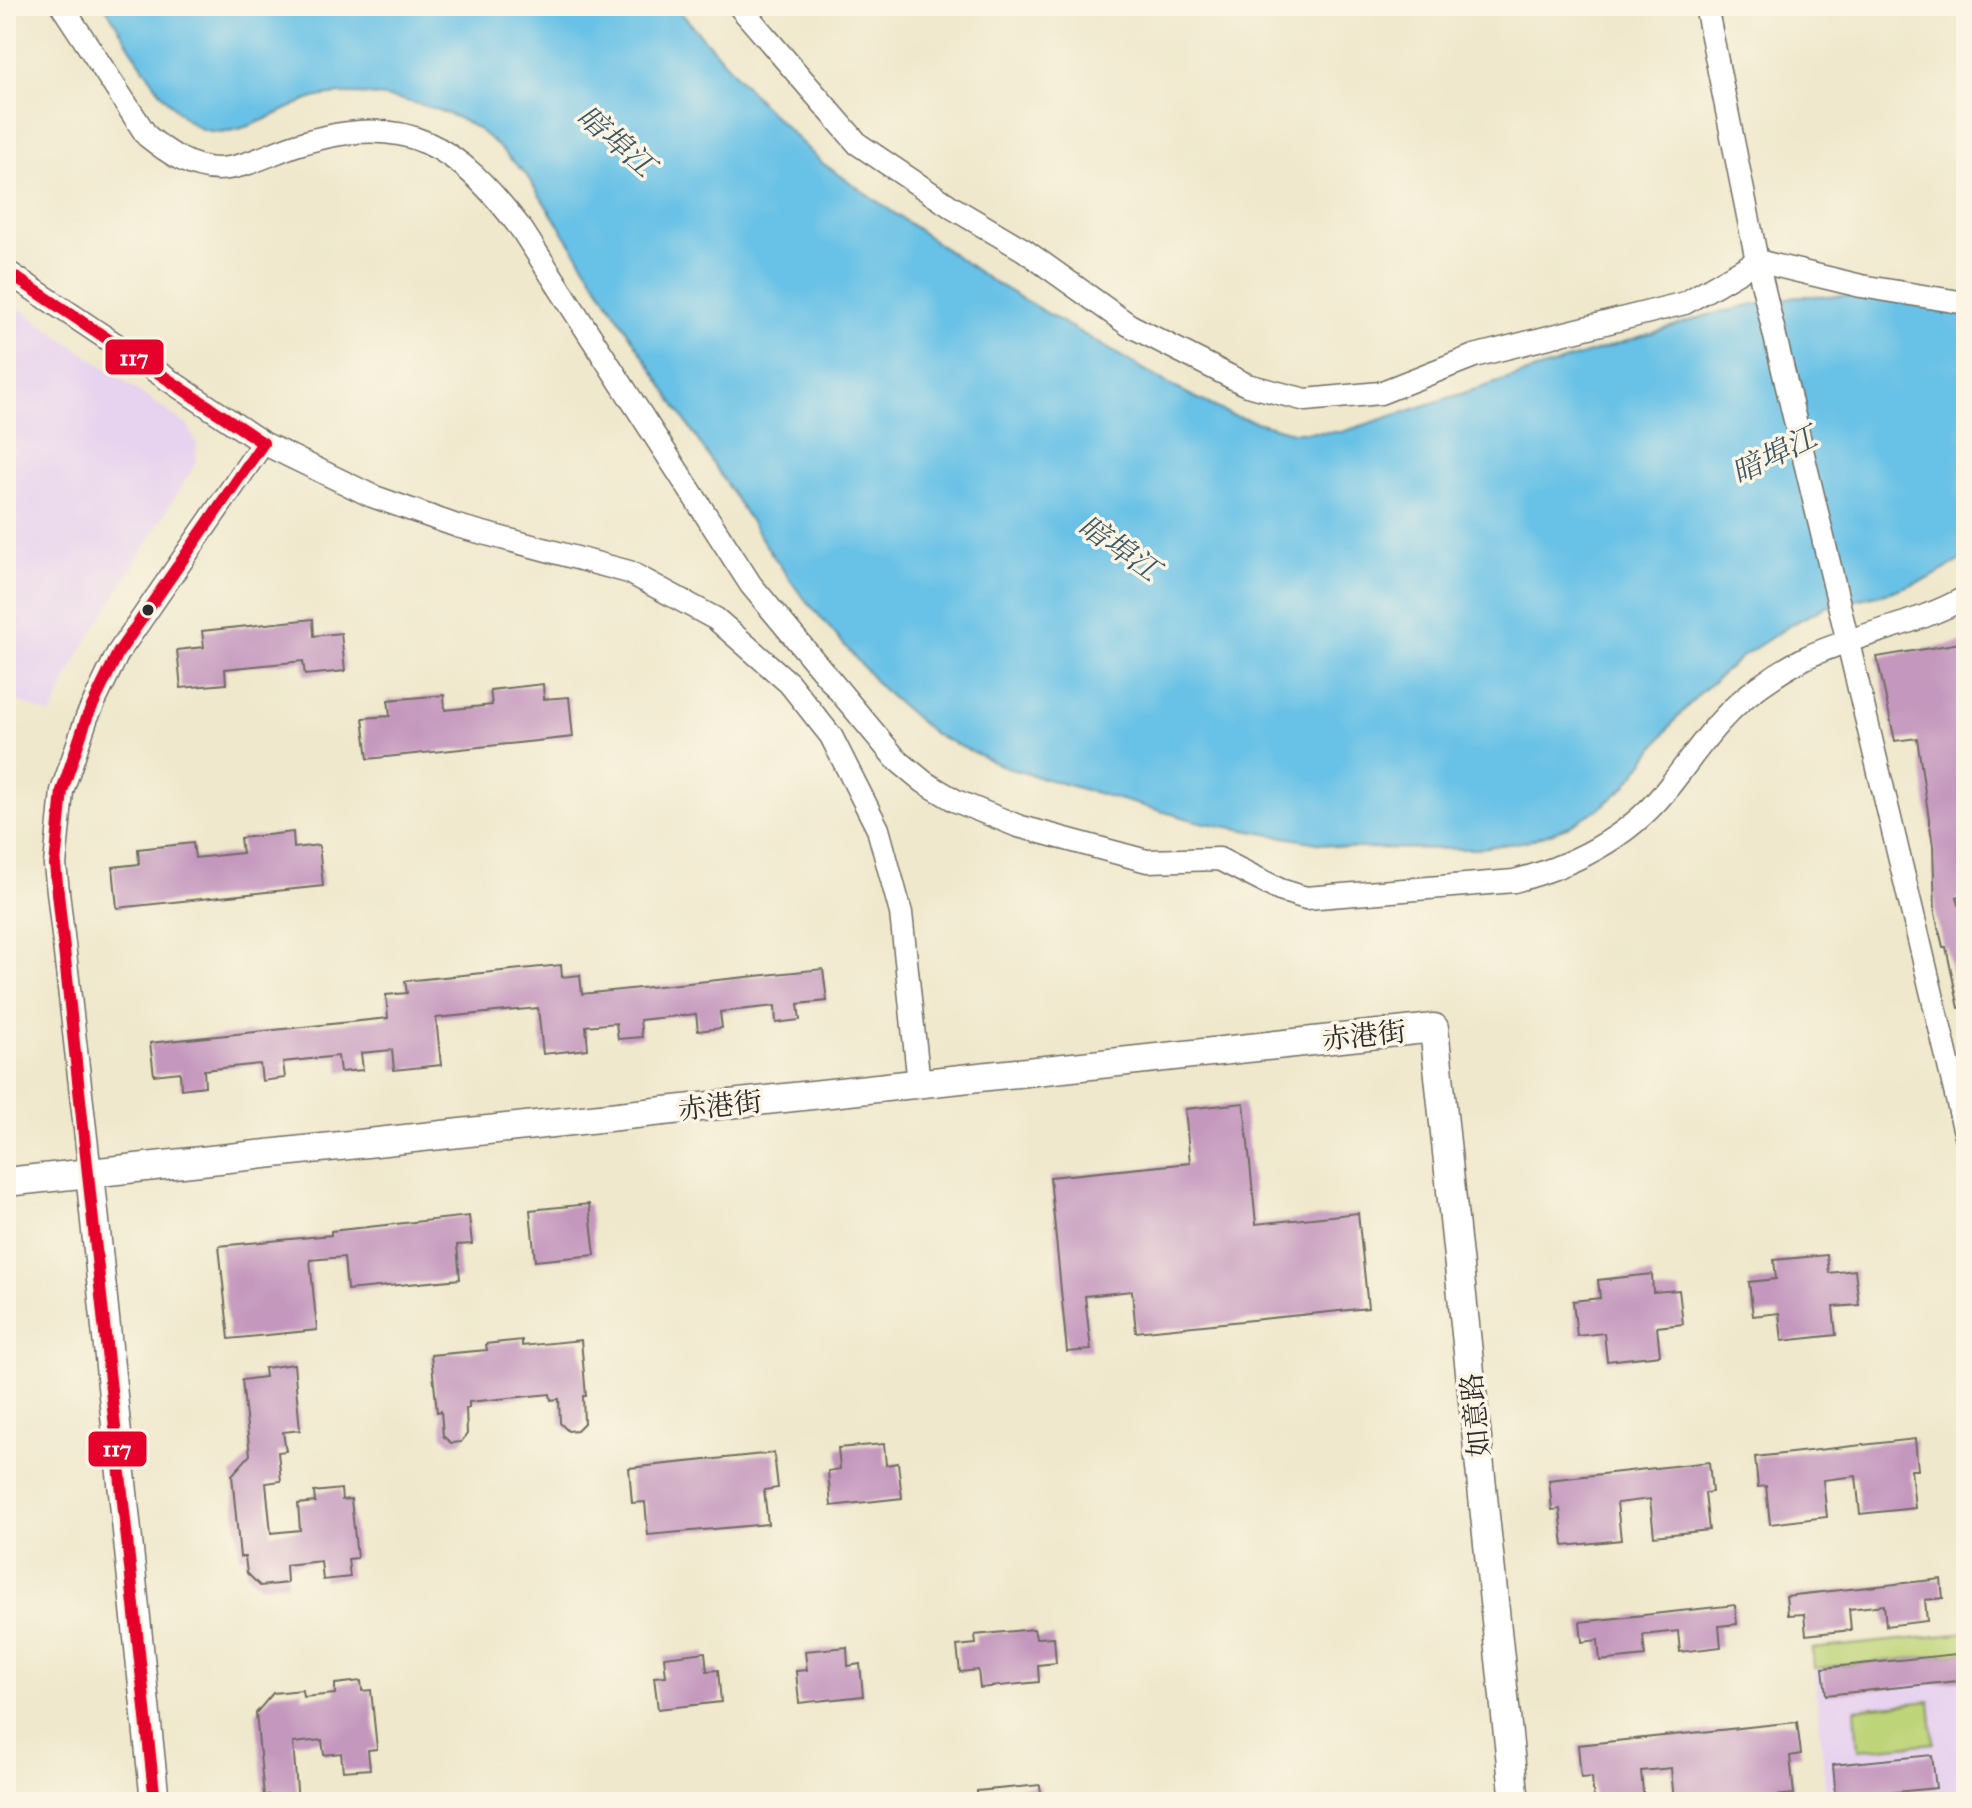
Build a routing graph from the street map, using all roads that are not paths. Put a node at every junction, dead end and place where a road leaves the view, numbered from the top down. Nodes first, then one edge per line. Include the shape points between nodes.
1 (62, 6) edge
2 (739, 6) edge
3 (1706, 6) edge
4 (1757, 261) junction
5 (6, 271) edge
6 (1966, 303) edge
7 (263, 443) junction
8 (1966, 597) edge
9 (1847, 635) junction
10 (1434, 1028) joint
11 (919, 1084) junction
12 (1966, 1137) edge
13 (90, 1173) junction
14 (6, 1182) edge
15 (155, 1802) edge
16 (1515, 1802) edge

1 - 9 street via 147,136 189,163 216,169 337,133 385,131 420,139 457,160 493,191 522,230 751,585 796,641 896,759 956,801 1018,826 1147,861 1219,859 1306,898 1514,881 1547,873 1611,841 1657,801 1736,705 1785,669
2 - 4 street via 858,144 1024,250 1129,325 1247,385 1306,400 1380,393 1474,356 1685,303
3 - 4 street
4 - 6 street via 1861,286
4 - 9 street
5 - 7 street
7 - 11 street via 386,501 457,526 629,572 716,619 789,683 831,736 878,829 901,913
7 - 13 street via 118,653 87,717 62,791 55,865
8 - 9 street via 1943,610
9 - 12 street
10 - 11 street, 赤港街
10 - 16 street, 如意路
11 - 13 street, 赤港街
13 - 14 street, 赤港街
13 - 15 street

